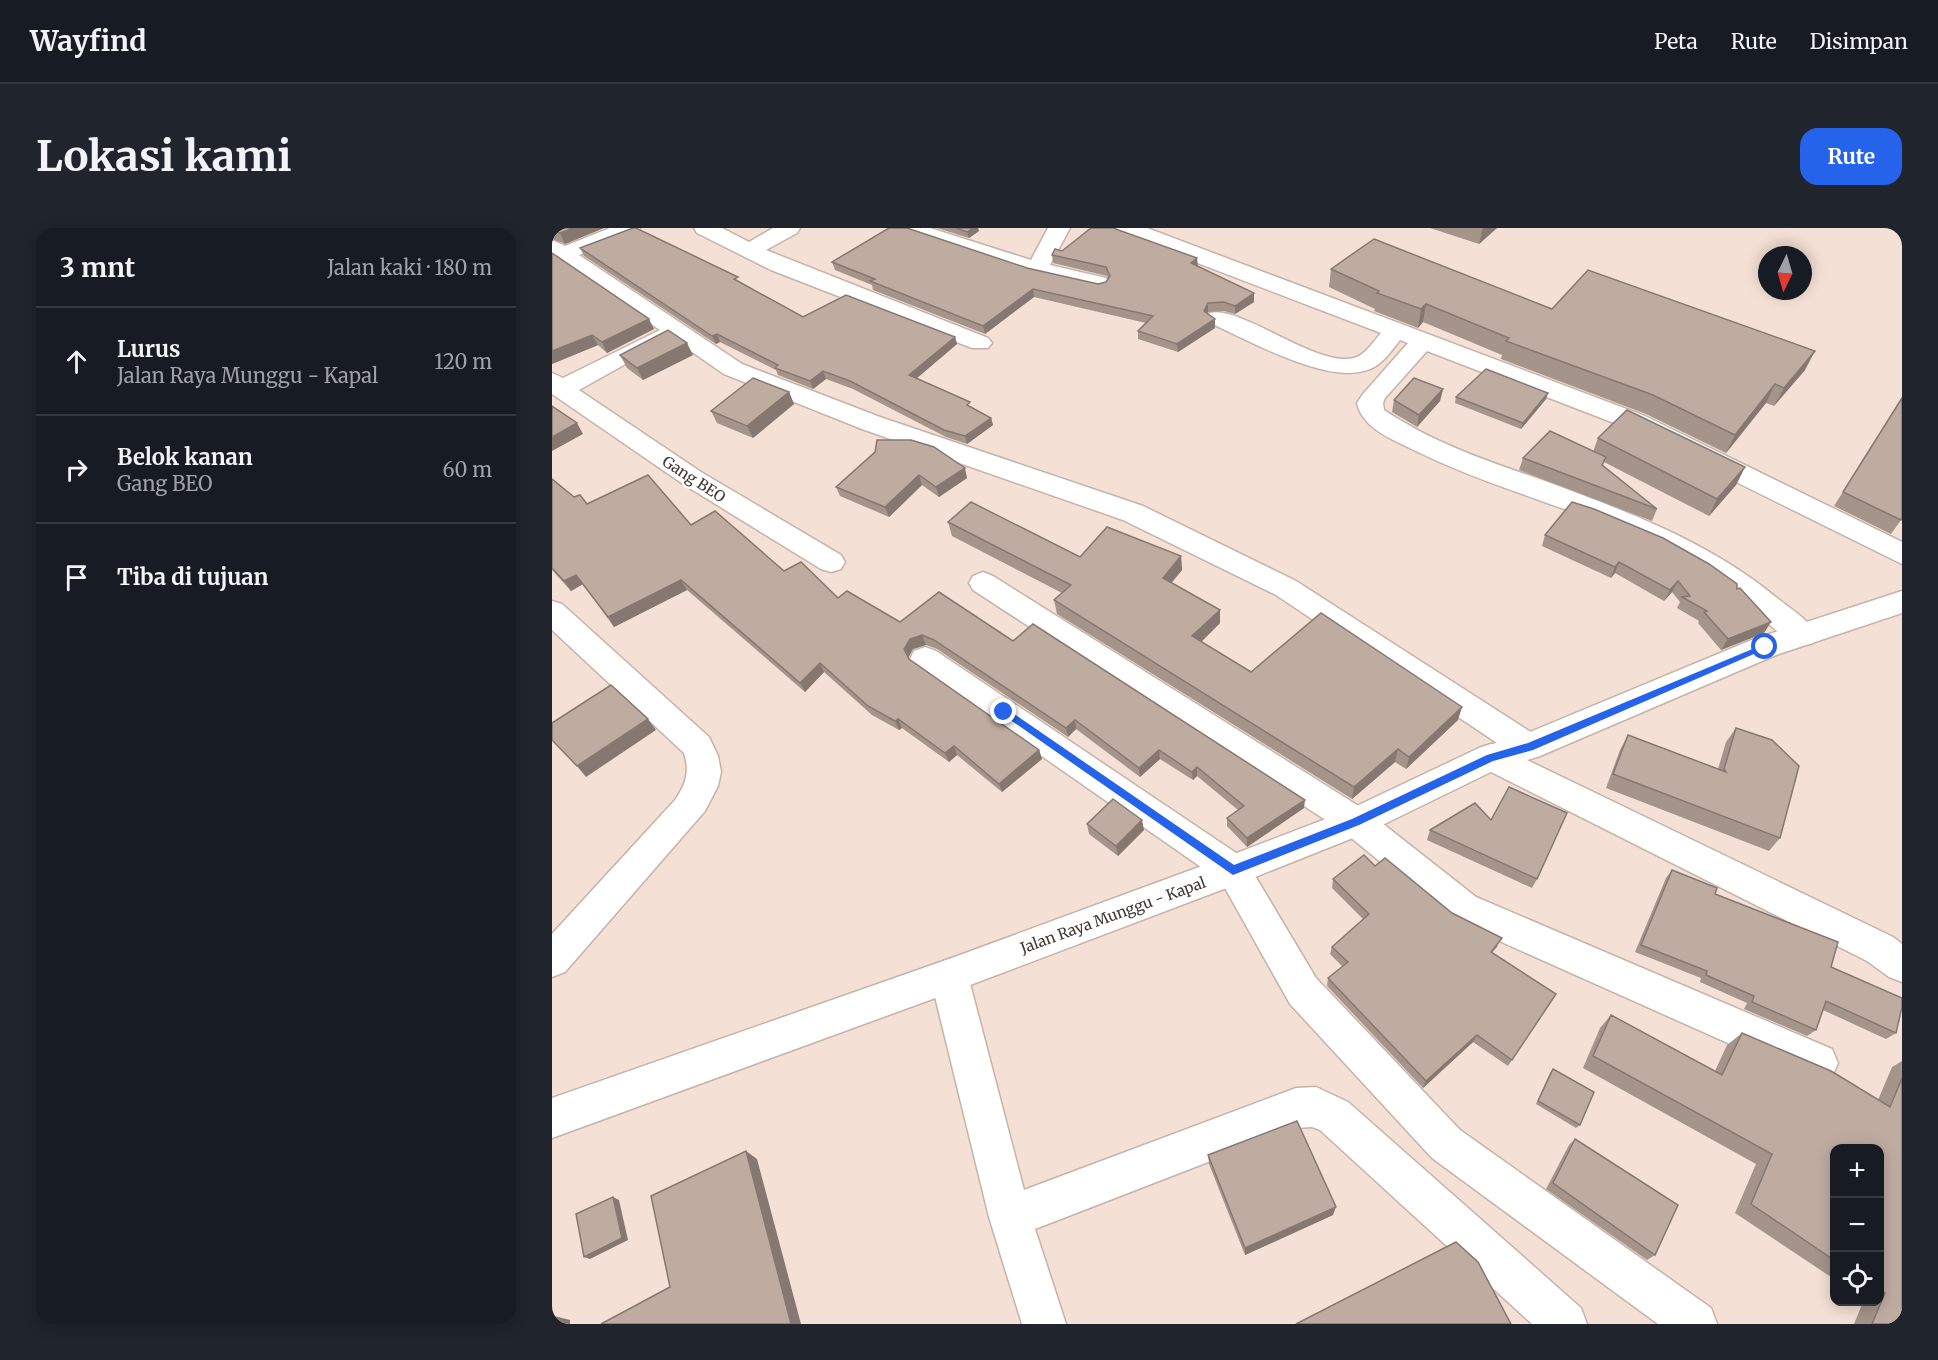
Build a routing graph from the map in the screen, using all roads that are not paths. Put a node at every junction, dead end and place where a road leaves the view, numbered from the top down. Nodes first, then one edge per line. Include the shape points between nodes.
1 (629, 228) edge
2 (705, 228) edge
3 (789, 228) edge
4 (908, 228) edge
5 (1059, 228) edge
6 (1127, 228) edge
7 (558, 251) edge
8 (748, 251) junction
9 (1037, 269) junction
10 (1098, 283) edge
11 (1218, 318) dead end
12 (673, 331) junction
13 (1395, 332) junction
14 (1422, 342) junction
15 (980, 343) dead end
16 (557, 385) edge
17 (1902, 554) edge
18 (831, 562) dead end
19 (983, 583) dead end
20 (1902, 602) edge
21 (552, 612) edge
22 (1802, 635) junction
23 (925, 659) dead end
24 (1530, 747) junction
25 (1491, 758) junction
26 (1356, 822) junction
27 (1233, 870) junction
28 (552, 960) edge
29 (1902, 965) edge
30 (949, 976) junction
31 (1818, 1063) edge
32 (552, 1118) edge
33 (1010, 1218) junction
34 (1044, 1324) edge
35 (1565, 1324) edge
36 (1695, 1324) edge

1 - 7 street
2 - 8 street
3 - 8 street
4 - 9 street
5 - 9 street
6 - 13 street
7 - 12 street
8 - 15 street
9 - 10 street
11 - 13 street via 1336,366 1364,363
12 - 16 street
12 - 24 street via 733,369 871,423 1143,518 1286,588
13 - 14 street
14 - 17 street via 1636,422
14 - 22 street via 1375,394 1370,403 1372,414 1455,459 1686,550 1726,574
16 - 18 street, Gang BEO via 692,478
19 - 26 street
20 - 22 street, Jalan Raya Munggu - Kapal
21 - 28 street via 698,746 706,766 702,789 687,810
22 - 24 street, Jalan Raya Munggu - Kapal
23 - 27 street
24 - 25 street, Jalan Raya Munggu - Kapal
25 - 26 street, Jalan Raya Munggu - Kapal
25 - 29 street via 1880,949
26 - 27 street, Jalan Raya Munggu - Kapal
26 - 31 street via 1463,908
27 - 30 street, Jalan Raya Munggu - Kapal
27 - 36 street via 1303,991 1446,1144
30 - 32 street, Jalan Raya Munggu - Kapal
30 - 33 street
33 - 34 street
33 - 35 street via 1296,1108 1311,1106 1334,1116

